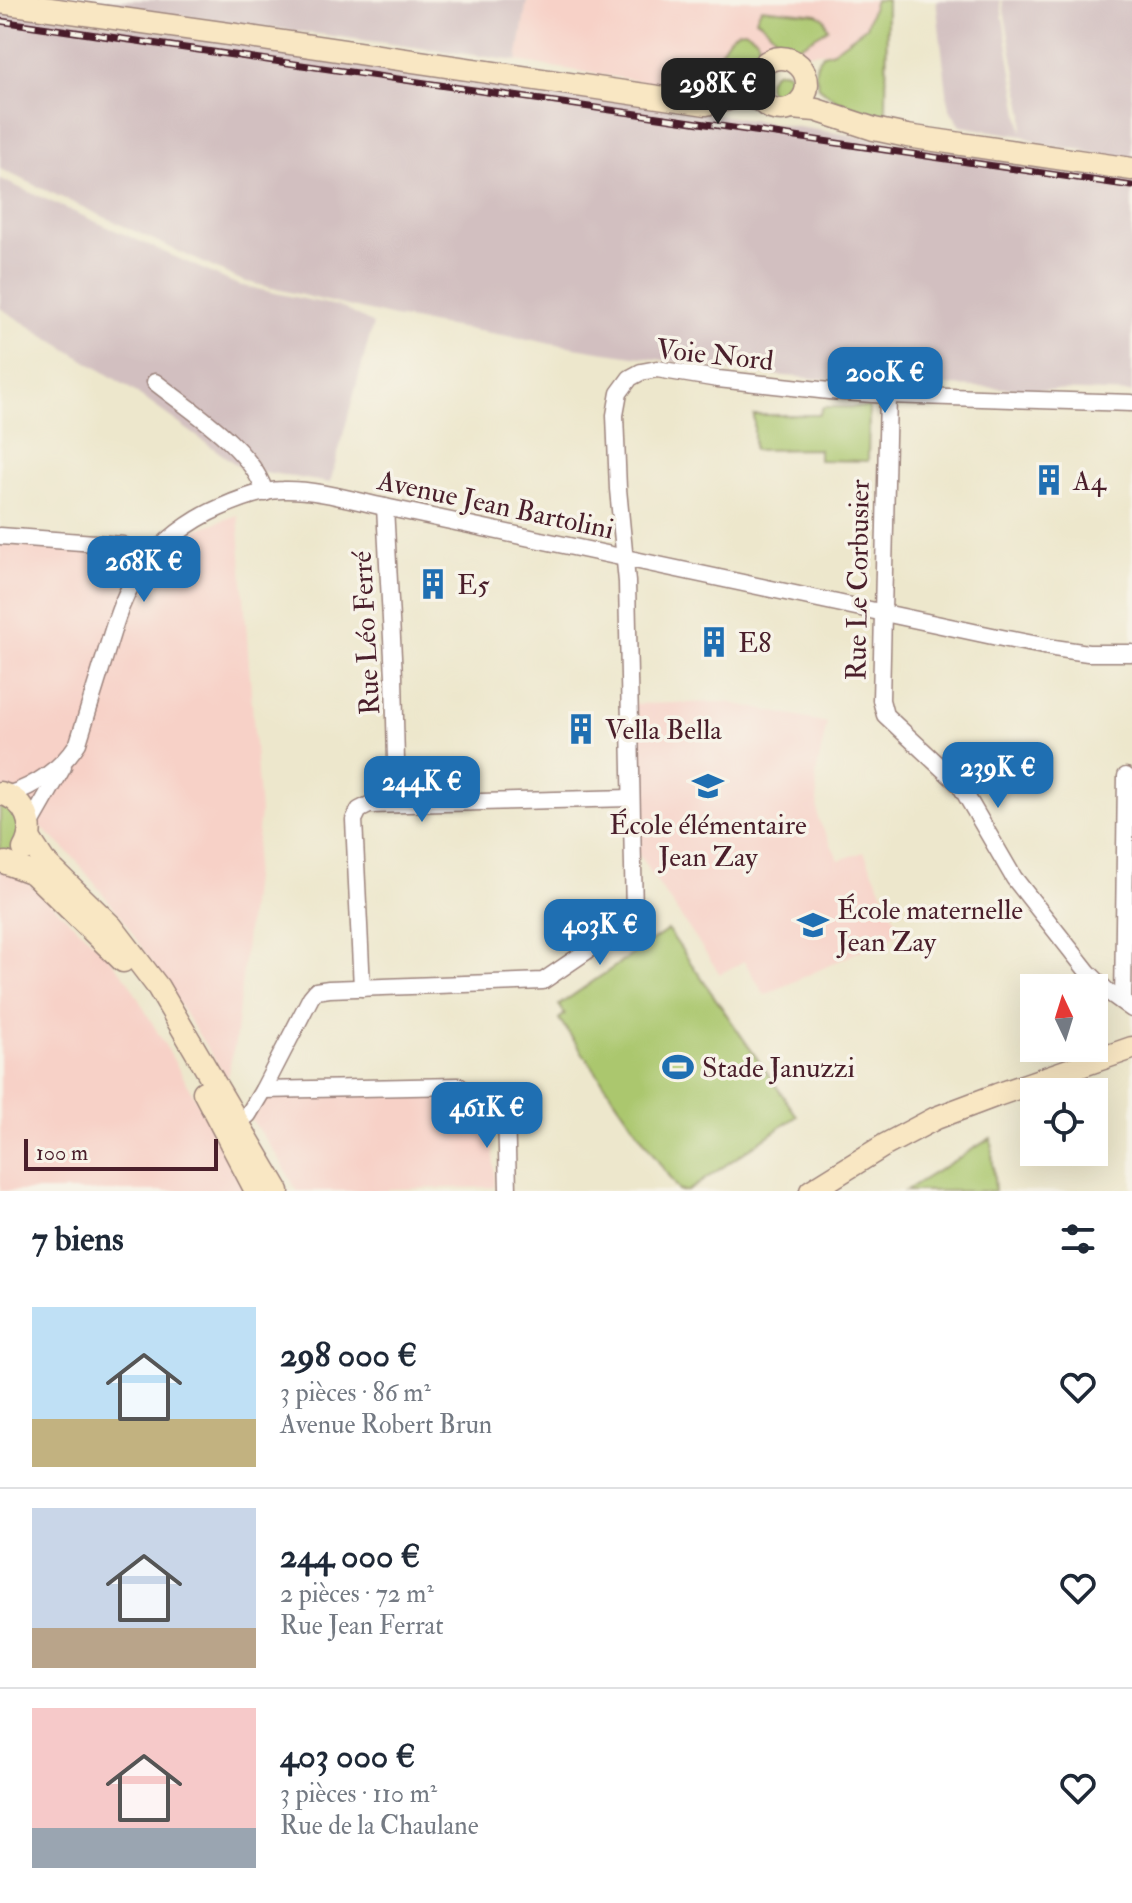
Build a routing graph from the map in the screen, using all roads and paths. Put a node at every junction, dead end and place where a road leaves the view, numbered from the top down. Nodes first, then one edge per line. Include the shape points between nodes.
1 (0, 2) edge
2 (759, 70) junction
3 (808, 85) junction
4 (761, 100) junction
5 (682, 101) junction
6 (792, 108) junction
7 (847, 120) junction
8 (1132, 169) edge
9 (155, 382) dead end
10 (888, 395) junction
11 (1132, 403) edge
12 (265, 493) junction
13 (385, 507) junction
14 (0, 536) edge
15 (626, 558) junction
16 (143, 567) junction
17 (882, 613) junction
18 (1132, 653) edge
19 (68, 759) junction
20 (1126, 776) dead end
21 (4, 794) edge
22 (630, 798) junction
23 (397, 804) junction
24 (30, 831) junction
25 (3, 864) edge
26 (362, 988) junction
27 (1127, 1005) edge
28 (1132, 1048) edge
29 (1132, 1056) edge
30 (1073, 1078) edge
31 (459, 1086) dead end
32 (263, 1090) junction
33 (1020, 1097) edge
34 (506, 1108) dead end
35 (231, 1125) junction
36 (235, 1151) junction
37 (256, 1191) edge
38 (268, 1191) edge
39 (278, 1191) edge
40 (508, 1191) edge
41 (811, 1191) edge
42 (831, 1191) edge

1 - 5 street
2 - 3 street via 774,58 789,58 801,66
2 - 4 street via 755,85
2 - 5 street
3 - 6 street
3 - 7 street via 823,104
4 - 5 street via 742,96 706,104
4 - 6 street via 775,109
6 - 7 street
7 - 8 street via 907,136
9 - 12 street via 235,446
10 - 11 street, Voie Nord
10 - 15 street, Voie Nord via 657,369 630,378 619,393 615,415
10 - 17 street, Rue Le Corbusier
12 - 13 street, Avenue Jean Bartolini via 311,492
12 - 16 street, Avenue Jean Bartolini via 190,524
13 - 15 street, Avenue Jean Bartolini
13 - 23 street, Rue Léo Ferré
14 - 16 street via 122,545 134,551
15 - 17 street, Avenue Jean Bartolini
15 - 22 street
16 - 19 street, Avenue Jean Bartolini via 112,631 78,743
17 - 18 street, Avenue Jean Bartolini via 1054,648
17 - 27 street, Rue Le Corbusier via 885,715 960,785 1014,878 1088,972
19 - 21 street, Avenue Jean Bartolini via 31,787
19 - 24 street
20 - 27 street
21 - 24 street via 23,807
22 - 23 street
22 - 26 street via 634,913 628,923 543,981
23 - 26 street via 369,805 354,820
24 - 25 street via 21,853
24 - 35 street via 44,861 139,959
25 - 35 street via 33,873 126,964
26 - 32 street via 316,991
28 - 41 street via 936,1118
29 - 30 street
31 - 32 street
32 - 35 street via 248,1115
33 - 42 street via 963,1118
34 - 40 street
35 - 36 street
35 - 39 street
36 - 37 street
36 - 38 street via 250,1161

